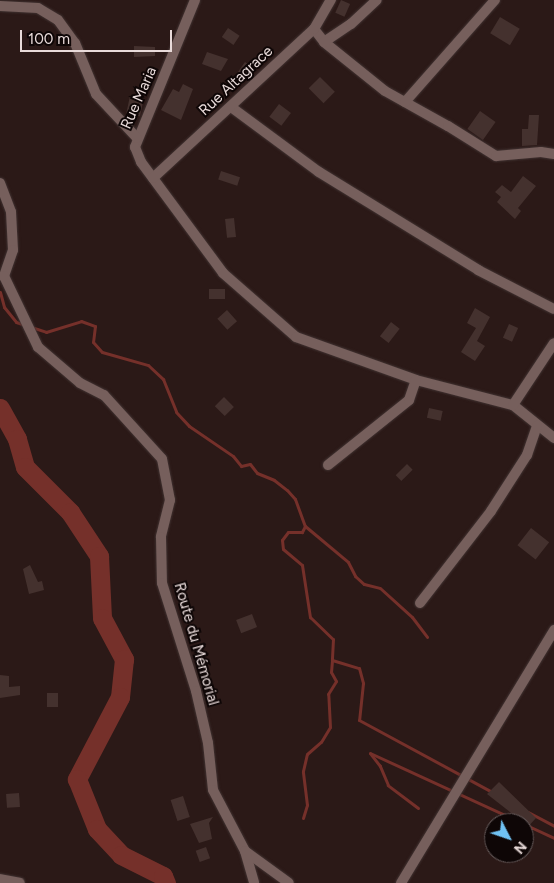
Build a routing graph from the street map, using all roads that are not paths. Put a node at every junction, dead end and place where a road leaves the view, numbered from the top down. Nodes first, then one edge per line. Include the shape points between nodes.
1 (195, 0) edge
2 (330, 0) edge
3 (378, 0) edge
4 (495, 0) edge
5 (0, 6) edge
6 (314, 29) junction
7 (324, 42) junction
8 (405, 102) junction
9 (231, 107) junction
10 (137, 138) junction
11 (554, 154) edge
12 (153, 178) junction
13 (0, 183) edge
14 (554, 309) edge
15 (554, 343) edge
16 (416, 380) junction
17 (514, 404) junction
18 (537, 426) junction
19 (554, 438) edge
20 (328, 465) dead end
21 (420, 603) dead end
22 (553, 637) edge
23 (245, 851) junction
24 (0, 879) edge
25 (20, 883) edge
26 (254, 883) edge
27 (289, 883) edge
28 (401, 883) edge

1 - 10 street, Rue Maria
2 - 6 street, Rue Altagrace
3 - 7 street via 352,24
4 - 8 street
5 - 10 street via 38,8 58,20 76,43 96,94
6 - 7 street
6 - 9 street, Rue Altagrace
7 - 8 street via 385,91
8 - 11 street via 496,156
9 - 12 street, Rue Altagrace
9 - 14 street via 319,172 478,270
10 - 12 street, Rue Maria via 135,147
12 - 16 street, Rue Maria via 222,273 296,336
13 - 23 street, Route du Mémorial via 11,212 13,250 4,276 38,347 80,382 104,395 162,459 170,500 161,537 162,583 196,691 208,743 213,790
15 - 17 street
16 - 17 street, Rue Maria
16 - 20 street via 409,400
17 - 18 street
18 - 19 street
18 - 21 street via 527,455 491,511
22 - 28 street
23 - 26 street
23 - 27 street, Route du Mémorial
24 - 25 street

